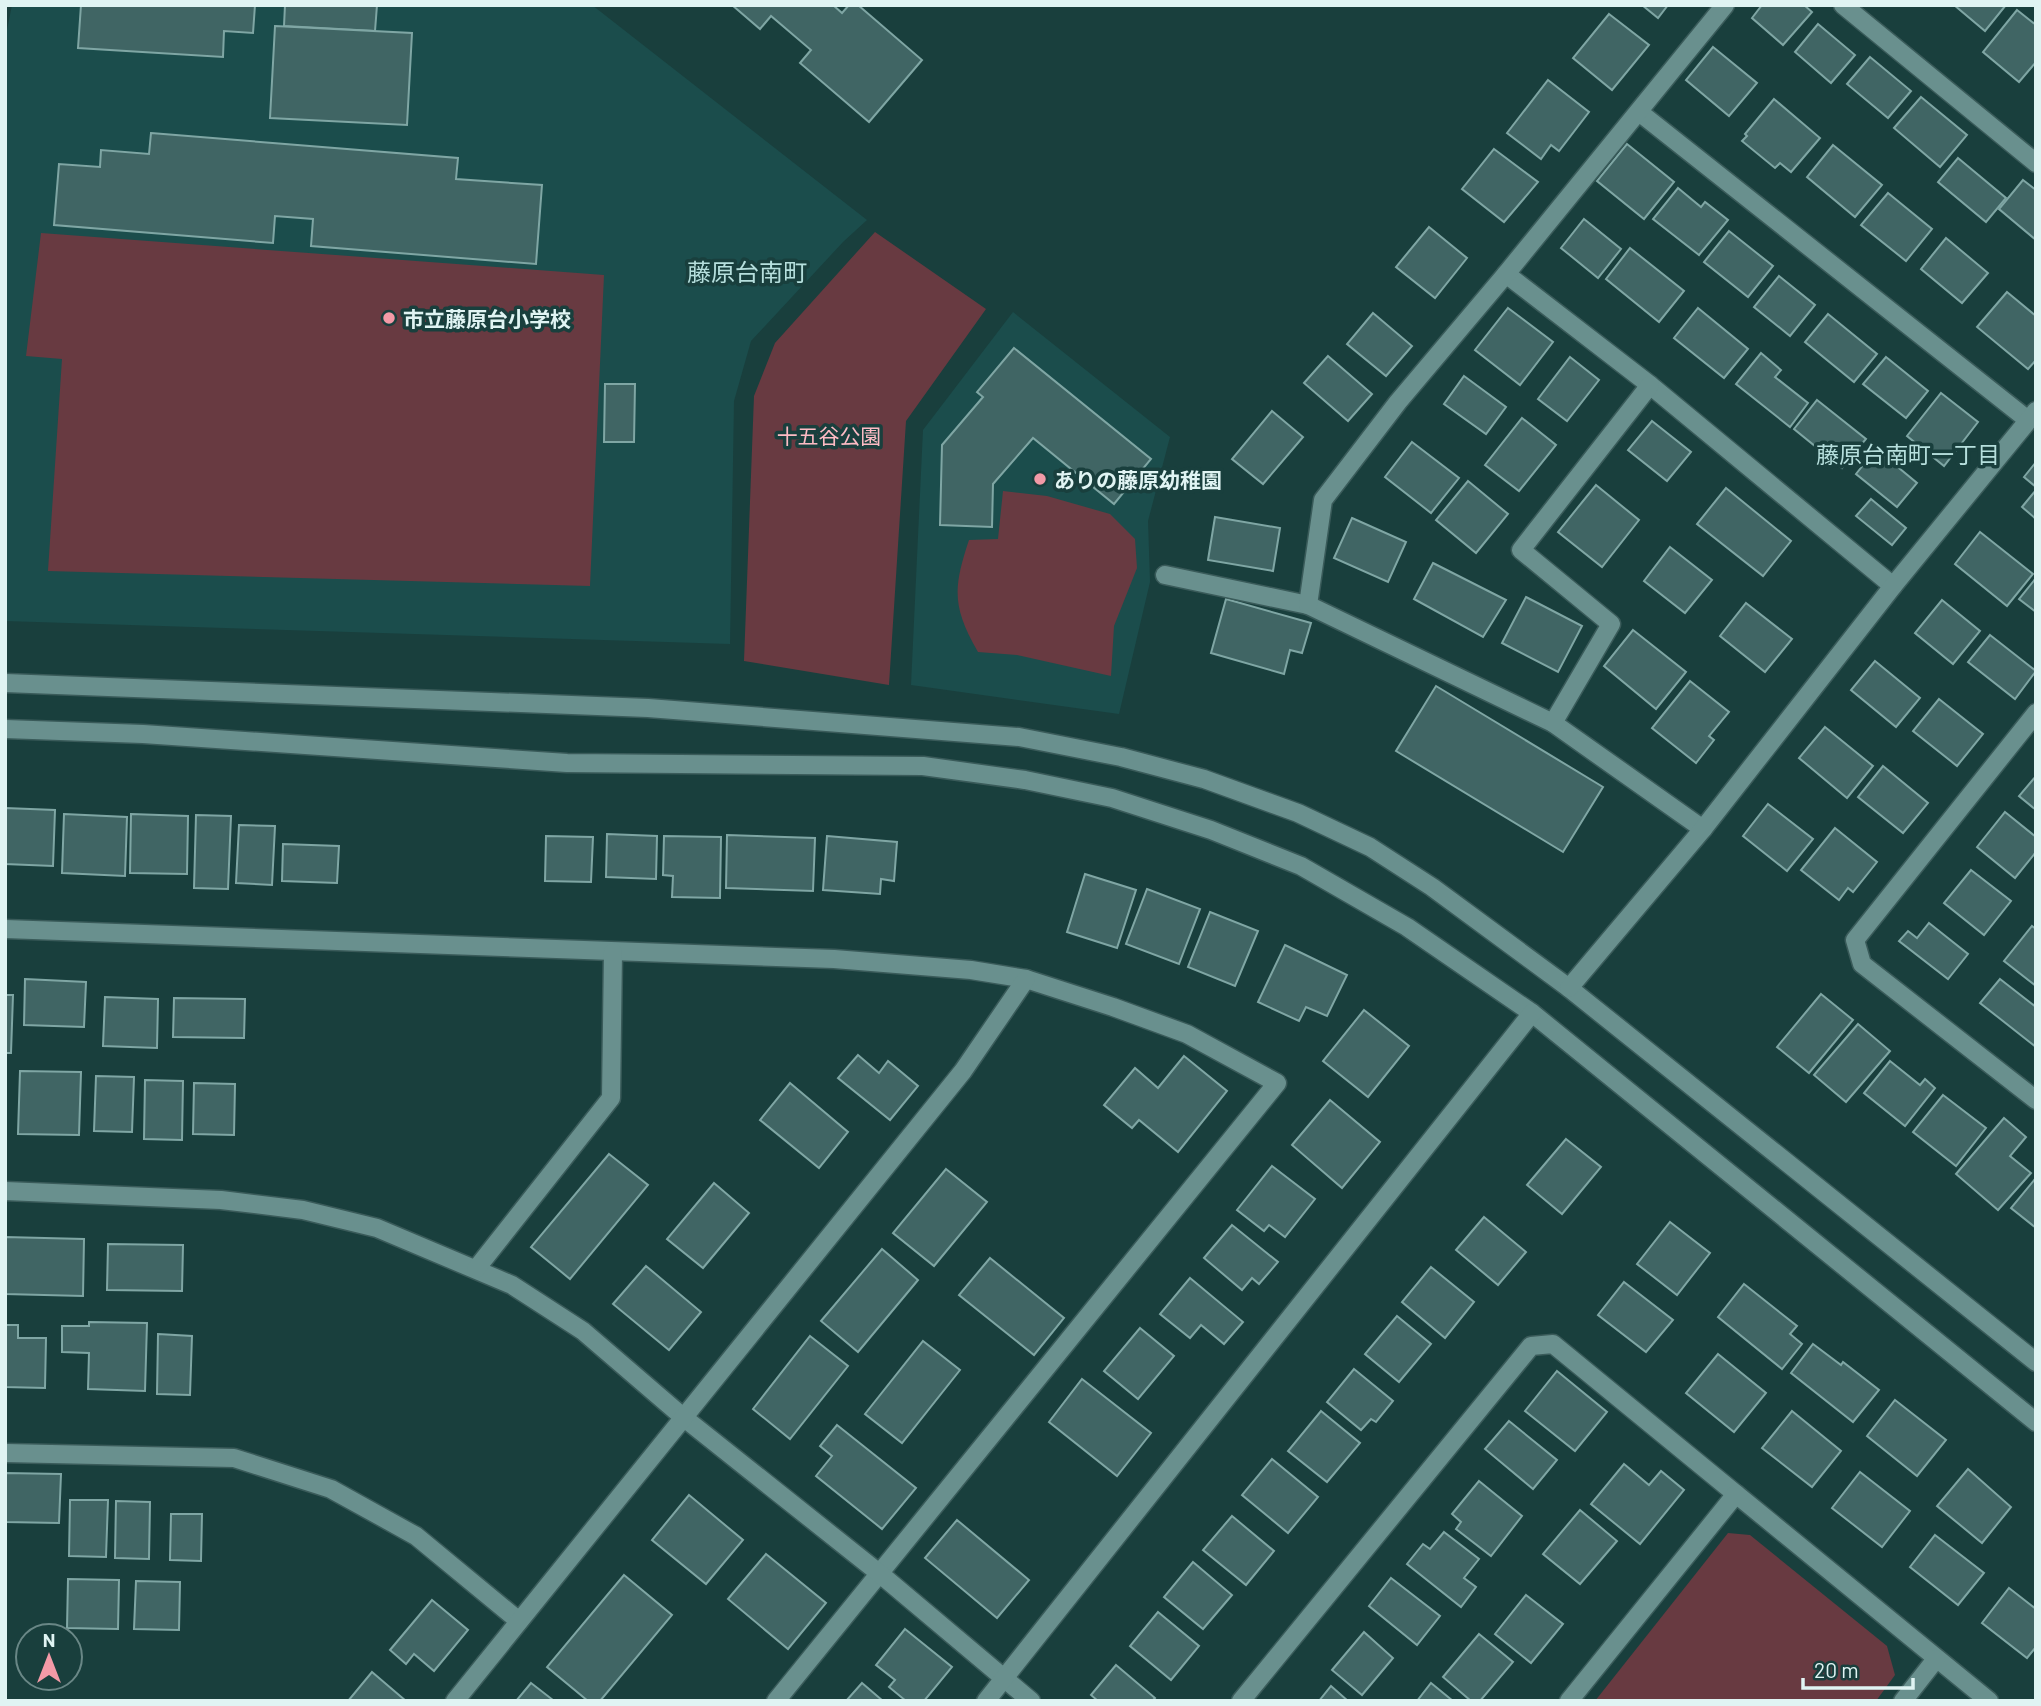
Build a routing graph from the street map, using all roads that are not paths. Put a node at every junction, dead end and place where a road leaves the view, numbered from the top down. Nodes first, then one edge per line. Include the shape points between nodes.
1 (1725, 5) edge
2 (1843, 5) edge
3 (1639, 112) junction
4 (2036, 163) edge
5 (1506, 274) junction
6 (1650, 385) junction
7 (2032, 415) edge
8 (1166, 575) dead end
9 (1893, 586) junction
10 (1308, 605) junction
11 (5, 683) edge
12 (2036, 713) edge
13 (1553, 723) junction
14 (5, 729) edge
15 (1703, 829) junction
16 (5, 929) edge
17 (613, 953) junction
18 (1026, 979) junction
19 (1569, 988) junction
20 (1532, 1013) junction
21 (2036, 1100) edge
22 (5, 1191) edge
23 (476, 1269) junction
24 (2036, 1362) edge
25 (683, 1417) junction
26 (2036, 1422) edge
27 (5, 1453) edge
28 (1736, 1493) junction
29 (879, 1573) junction
30 (519, 1621) junction
31 (1936, 1659) junction
32 (1003, 1679) junction
33 (455, 1701) edge
34 (776, 1701) edge
35 (986, 1701) edge
36 (1031, 1701) edge
37 (1241, 1701) edge
38 (1569, 1701) edge
39 (1903, 1701) edge
40 (1989, 1701) edge

1 - 3 street
2 - 4 street
3 - 5 street
3 - 7 street
5 - 6 street
5 - 10 street via 1323,500
6 - 9 street
6 - 13 street via 1521,550 1611,624
7 - 9 street
8 - 10 street
9 - 15 street
10 - 13 street
11 - 19 street via 648,708 1019,737 1121,757 1216,783 1298,813 1370,847 1432,887
12 - 21 street via 1855,940 1863,964
13 - 15 street
14 - 20 street via 567,763 923,766 1025,780 1112,798 1301,866 1407,927
15 - 19 street
16 - 17 street
17 - 18 street via 834,959
17 - 23 street via 611,1098
18 - 25 street via 963,1071
18 - 29 street via 1187,1034 1278,1083
19 - 24 street
20 - 26 street
20 - 32 street
22 - 23 street via 221,1200 303,1210 377,1228
23 - 25 street via 512,1285 583,1331
25 - 29 street
25 - 30 street
27 - 30 street via 234,1458 331,1489 416,1536
28 - 31 street
28 - 37 street via 1553,1344 1531,1346
28 - 38 street
29 - 32 street
29 - 34 street
30 - 33 street
31 - 39 street
31 - 40 street
32 - 35 street
32 - 36 street

